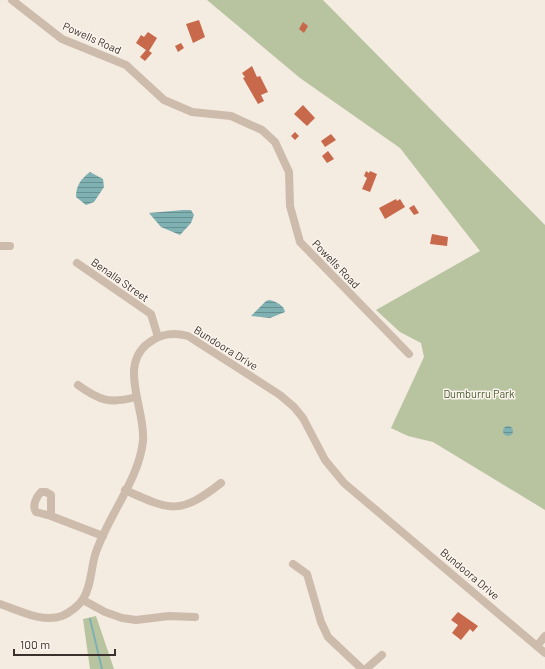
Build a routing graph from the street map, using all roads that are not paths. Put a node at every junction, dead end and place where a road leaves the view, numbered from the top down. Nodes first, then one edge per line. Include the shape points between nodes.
1 (12, 0) edge
2 (0, 246) edge
3 (10, 246) dead end
4 (78, 263) dead end
5 (158, 337) junction
6 (409, 354) dead end
7 (78, 385) dead end
8 (136, 397) junction
9 (222, 483) dead end
10 (125, 490) junction
11 (51, 516) dead end
12 (103, 536) junction
13 (292, 564) dead end
14 (83, 600) junction
15 (0, 604) edge
16 (195, 617) dead end
17 (545, 636) edge
18 (537, 646) junction
19 (545, 653) edge
20 (382, 655) dead end
21 (362, 669) edge
22 (366, 669) edge

1 - 6 street, Powells Road via 62,39 126,65 164,100 192,112 231,116 262,130 275,142 289,172 290,206 300,242
2 - 3 street
4 - 5 street, Benalla Street via 151,314
5 - 8 street via 144,348 137,358 134,368
5 - 18 street, Bundoora Drive via 170,334 188,336 280,395 303,418 325,460 344,482
7 - 8 street via 105,401
8 - 10 street via 143,423 143,441 139,460
9 - 10 street via 194,501 177,507 157,504
10 - 12 street
11 - 12 street
12 - 14 street
13 - 21 street via 307,574 328,637
14 - 15 street via 62,616 50,618
14 - 16 street via 122,618 136,620 169,616
17 - 18 street
18 - 19 street, Bundoora Drive
20 - 22 street

